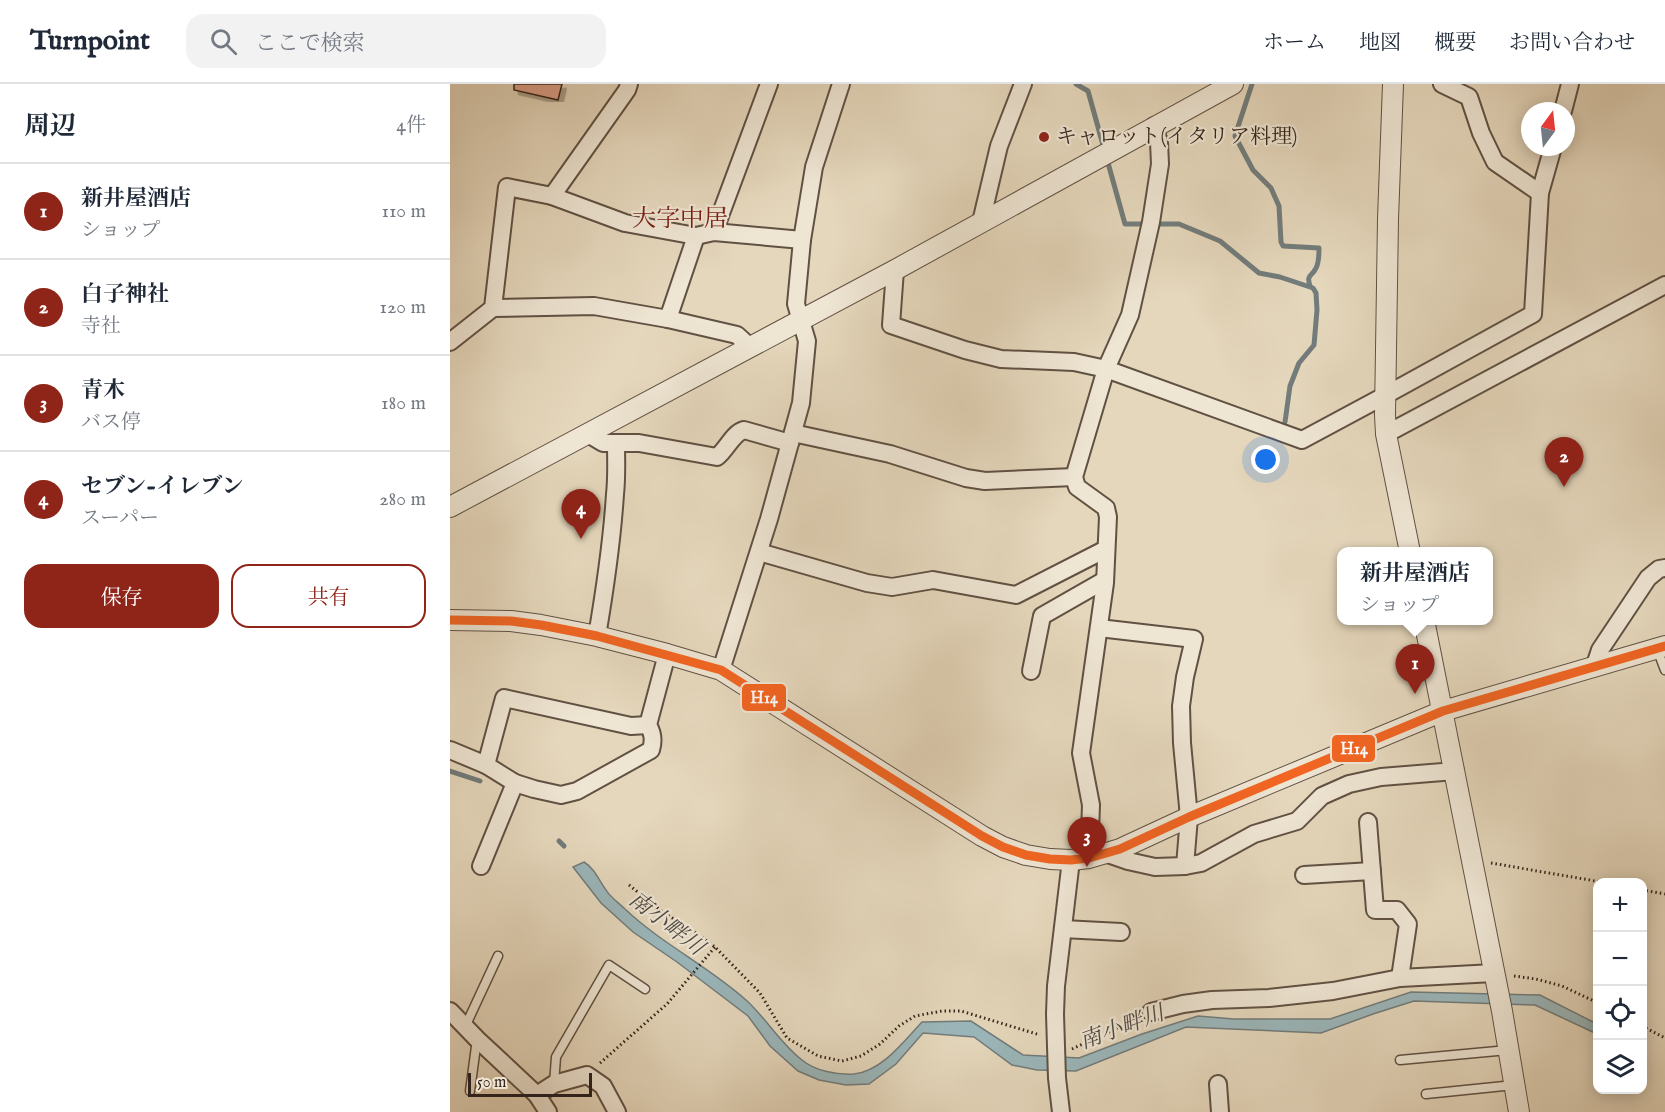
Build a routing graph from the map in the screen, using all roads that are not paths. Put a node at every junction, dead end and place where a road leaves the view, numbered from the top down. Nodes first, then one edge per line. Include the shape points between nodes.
1 (630, 84) edge
2 (769, 84) edge
3 (841, 84) edge
4 (1233, 84) edge
5 (1393, 84) edge
6 (1442, 84) edge
7 (1570, 84) edge
8 (1017, 86) edge
9 (1565, 102) edge
10 (1154, 126) junction
11 (1550, 156) edge
12 (1540, 192) junction
13 (552, 196) junction
14 (981, 222) junction
15 (714, 232) junction
16 (696, 236) junction
17 (802, 240) junction
18 (895, 270) junction
19 (1665, 285) edge
20 (493, 308) junction
21 (668, 320) junction
22 (801, 320) junction
23 (450, 342) edge
24 (749, 346) junction
25 (1106, 369) junction
26 (1384, 396) junction
27 (588, 434) junction
28 (1386, 434) junction
29 (791, 438) junction
30 (616, 443) junction
31 (1074, 477) junction
32 (450, 507) edge
33 (1409, 547) edge
34 (1107, 549) junction
35 (759, 552) junction
36 (1665, 568) edge
37 (1105, 580) junction
38 (450, 620) edge
39 (1425, 625) edge
40 (1099, 628) junction
41 (597, 636) junction
42 (1661, 647) edge
43 (667, 654) junction
44 (1595, 665) junction
45 (721, 670) junction
46 (1665, 670) edge
47 (1031, 671) dead end
48 (1443, 711) junction
49 (648, 725) junction
50 (450, 750) edge
51 (486, 765) junction
52 (1455, 771) junction
53 (515, 783) junction
54 (1189, 817) junction
55 (1368, 822) dead end
56 (1088, 857) junction
57 (482, 866) dead end
58 (1185, 867) junction
59 (1372, 871) junction
60 (1304, 875) dead end
61 (1063, 929) junction
62 (1121, 932) dead end
63 (498, 956) dead end
64 (1400, 978) junction
65 (1495, 978) junction
66 (645, 989) dead end
67 (450, 1011) edge
68 (1151, 1012) road end
69 (465, 1027) junction
70 (477, 1039) junction
71 (1508, 1050) junction
72 (1400, 1059) dead end
73 (554, 1084) junction
74 (1218, 1084) dead end
75 (1514, 1085) junction
76 (470, 1091) dead end
77 (1426, 1094) dead end
78 (537, 1095) junction
79 (548, 1112) edge
80 (617, 1112) edge
81 (1060, 1112) edge
82 (1220, 1112) edge
83 (1519, 1112) edge

1 - 13 street
2 - 15 street
3 - 17 street via 814,167
4 - 10 street
5 - 26 street
6 - 12 street via 1469,97 1495,162
7 - 9 street
8 - 14 street
10 - 14 street
10 - 25 street via 1160,164 1151,222 1130,315
11 - 12 street
12 - 26 street via 1533,314
13 - 16 street via 626,223
13 - 20 street via 507,187
14 - 18 street
15 - 16 street
15 - 17 street
16 - 21 street
17 - 22 street via 796,304
18 - 22 street
18 - 25 street via 891,325 1001,359 1074,362
19 - 28 street
20 - 21 street via 594,306
20 - 23 street
21 - 24 street via 737,335
22 - 24 street
22 - 29 street via 807,340 801,404
24 - 27 street
25 - 26 street via 1302,440
25 - 31 street
26 - 28 street
27 - 30 street via 603,443
27 - 32 street
28 - 33 street
29 - 30 street via 738,431 717,457 639,443
29 - 31 street via 890,454 985,481
29 - 35 street
30 - 41 street via 614,511
31 - 34 street via 1077,487 1106,508
34 - 35 street via 1016,595 933,580 892,586 867,583
34 - 37 street
35 - 45 street
36 - 44 street via 1648,578 1600,650
37 - 40 street
37 - 47 street via 1042,616
38 - 41 street via 511,621
39 - 48 street
40 - 54 street via 1194,639 1181,706
40 - 56 street via 1082,753 1091,805
41 - 43 street
42 - 44 street
42 - 46 lane
43 - 45 street
43 - 49 street
44 - 48 street
45 - 56 street via 982,836 1026,855 1050,860
48 - 52 street
48 - 54 street
49 - 51 street via 631,726 504,698
49 - 53 street via 652,732 651,750 578,791 561,795
50 - 51 street
51 - 53 street
52 - 58 street via 1381,777 1349,784 1322,796 1297,821 1254,834
52 - 65 street
53 - 57 street
54 - 56 street via 1120,849
54 - 58 street
55 - 59 street
56 - 58 street via 1155,867
56 - 61 street
59 - 60 street
59 - 64 street via 1375,910 1397,910 1408,924
61 - 62 street
61 - 81 street via 1056,986
63 - 69 lane
64 - 65 street
64 - 68 street via 1333,991 1212,1000
65 - 71 street
66 - 73 lane via 609,965 556,1058
67 - 69 street
69 - 70 street
70 - 76 lane
70 - 78 street
71 - 72 lane
71 - 75 street
73 - 78 street
73 - 80 street via 587,1075 603,1086
74 - 82 street
75 - 77 lane
75 - 83 street
78 - 79 street

